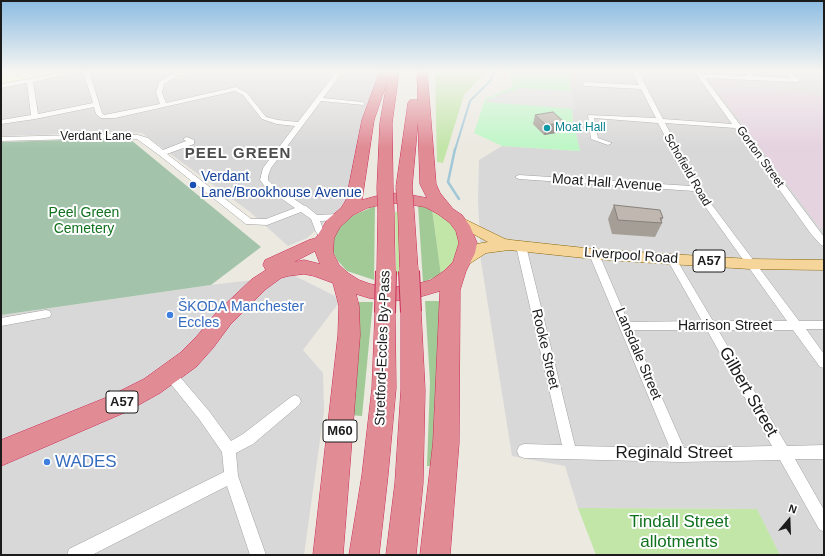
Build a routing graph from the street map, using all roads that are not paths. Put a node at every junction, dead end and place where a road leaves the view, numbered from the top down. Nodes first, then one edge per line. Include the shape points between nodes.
1 (32, 97) edge
2 (95, 97) edge
3 (161, 97) edge
4 (200, 97) edge
5 (247, 97) edge
6 (376, 97) edge
7 (390, 97) edge
8 (404, 97) edge
9 (416, 97) edge
10 (423, 97) edge
11 (648, 97) edge
12 (717, 97) edge
13 (318, 99) joint
14 (97, 104) junction
15 (362, 104) dead end
16 (164, 105) junction
17 (35, 117) junction
18 (659, 121) junction
19 (1, 122) edge
20 (300, 124) junction
21 (738, 126) junction
22 (1, 139) edge
23 (187, 139) dead end
24 (608, 143) dead end
25 (162, 153) junction
26 (519, 177) dead end
27 (404, 187) junction
28 (696, 189) junction
29 (303, 208) junction
30 (343, 214) junction
31 (453, 216) junction
32 (315, 218) junction
33 (325, 240) junction
34 (824, 243) edge
35 (516, 246) junction
36 (594, 254) junction
37 (672, 259) junction
38 (750, 264) junction
39 (461, 265) junction
40 (824, 265) edge
41 (342, 279) junction
42 (46, 314) dead end
43 (222, 319) junction
44 (1, 322) edge
45 (796, 325) junction
46 (824, 325) edge
47 (626, 326) junction
48 (711, 327) junction
49 (824, 363) edge
50 (170, 374) junction
51 (295, 401) dead end
52 (229, 450) junction
53 (524, 451) dead end
54 (570, 452) junction
55 (782, 452) junction
56 (824, 452) edge
57 (1, 453) edge
58 (680, 454) junction
59 (231, 476) junction
60 (824, 524) edge
61 (75, 555) edge
62 (258, 555) edge
63 (328, 555) edge
64 (364, 555) edge
65 (401, 555) edge
66 (435, 555) edge

1 - 17 street
2 - 14 street
3 - 16 street
4 - 16 street
5 - 20 street via 264,118
6 - 30 highway via 368,120 354,200
7 - 64 highway, Stretford-Eccles By-Pass, bridge via 386,123 384,388
8 - 27 highway via 401,131
9 - 27 highway
10 - 31 highway via 430,191
11 - 18 street, Schofield Road
12 - 21 street, Gorton Street
13 - 15 street
13 - 20 street
14 - 16 street via 100,115 109,117
14 - 17 street
17 - 19 street
18 - 21 street
18 - 24 street via 590,116 596,139
18 - 28 street, Schofield Road
20 - 29 street via 268,168 264,180
21 - 34 street, Gorton Street
22 - 25 street, Verdant Lane via 131,136 145,140
23 - 25 street via 191,142
25 - 29 street, Verdant Lane via 249,222 267,222
26 - 28 street, Moat Hall Avenue
27 - 65 highway, Stretford-Eccles By-Pass, bridge via 411,312 412,390 409,483
28 - 38 street, Schofield Road
29 - 32 street
30 - 31 highway, A57 via 368,202 400,198 431,204
30 - 32 street
30 - 33 highway, A57 via 328,230
31 - 35 main road, Liverpool Road / A57 via 501,242
31 - 39 highway via 467,238 467,248
32 - 33 street
33 - 41 highway, A57 via 324,252 328,264
33 - 43 highway, A57 via 254,275 235,295
35 - 36 main road, Liverpool Road / A57
35 - 39 main road, Liverpool Road / A57 via 482,248
35 - 54 street, Rooke Street
36 - 37 main road, Liverpool Road / A57
36 - 47 street, Lansdale Street
37 - 38 main road, Liverpool Road / A57
37 - 48 street, Gilbert Street
38 - 40 main road, Liverpool Road / A57
38 - 45 street, Schofield Road
39 - 41 highway, A57 via 445,281 433,287 399,294 369,291
39 - 66 highway via 450,290 446,442
41 - 43 highway, A57 via 312,268 281,270 267,277
41 - 63 highway, M60 via 349,306 349,335
42 - 44 street
43 - 50 highway, A57 via 192,355
45 - 46 street, Harrison Street
45 - 48 street, Harrison Street
45 - 49 street, Schofield Road
47 - 48 street, Harrison Street
47 - 58 street, Lansdale Street
48 - 55 street, Gilbert Street
50 - 52 street
50 - 57 highway, A57 via 118,404
51 - 52 street via 248,439
52 - 59 street
53 - 54 street, Reginald Street
54 - 58 street, Reginald Street
55 - 56 street, Reginald Street
55 - 58 street, Reginald Street
55 - 60 street, Gilbert Street
59 - 61 street
59 - 62 street

